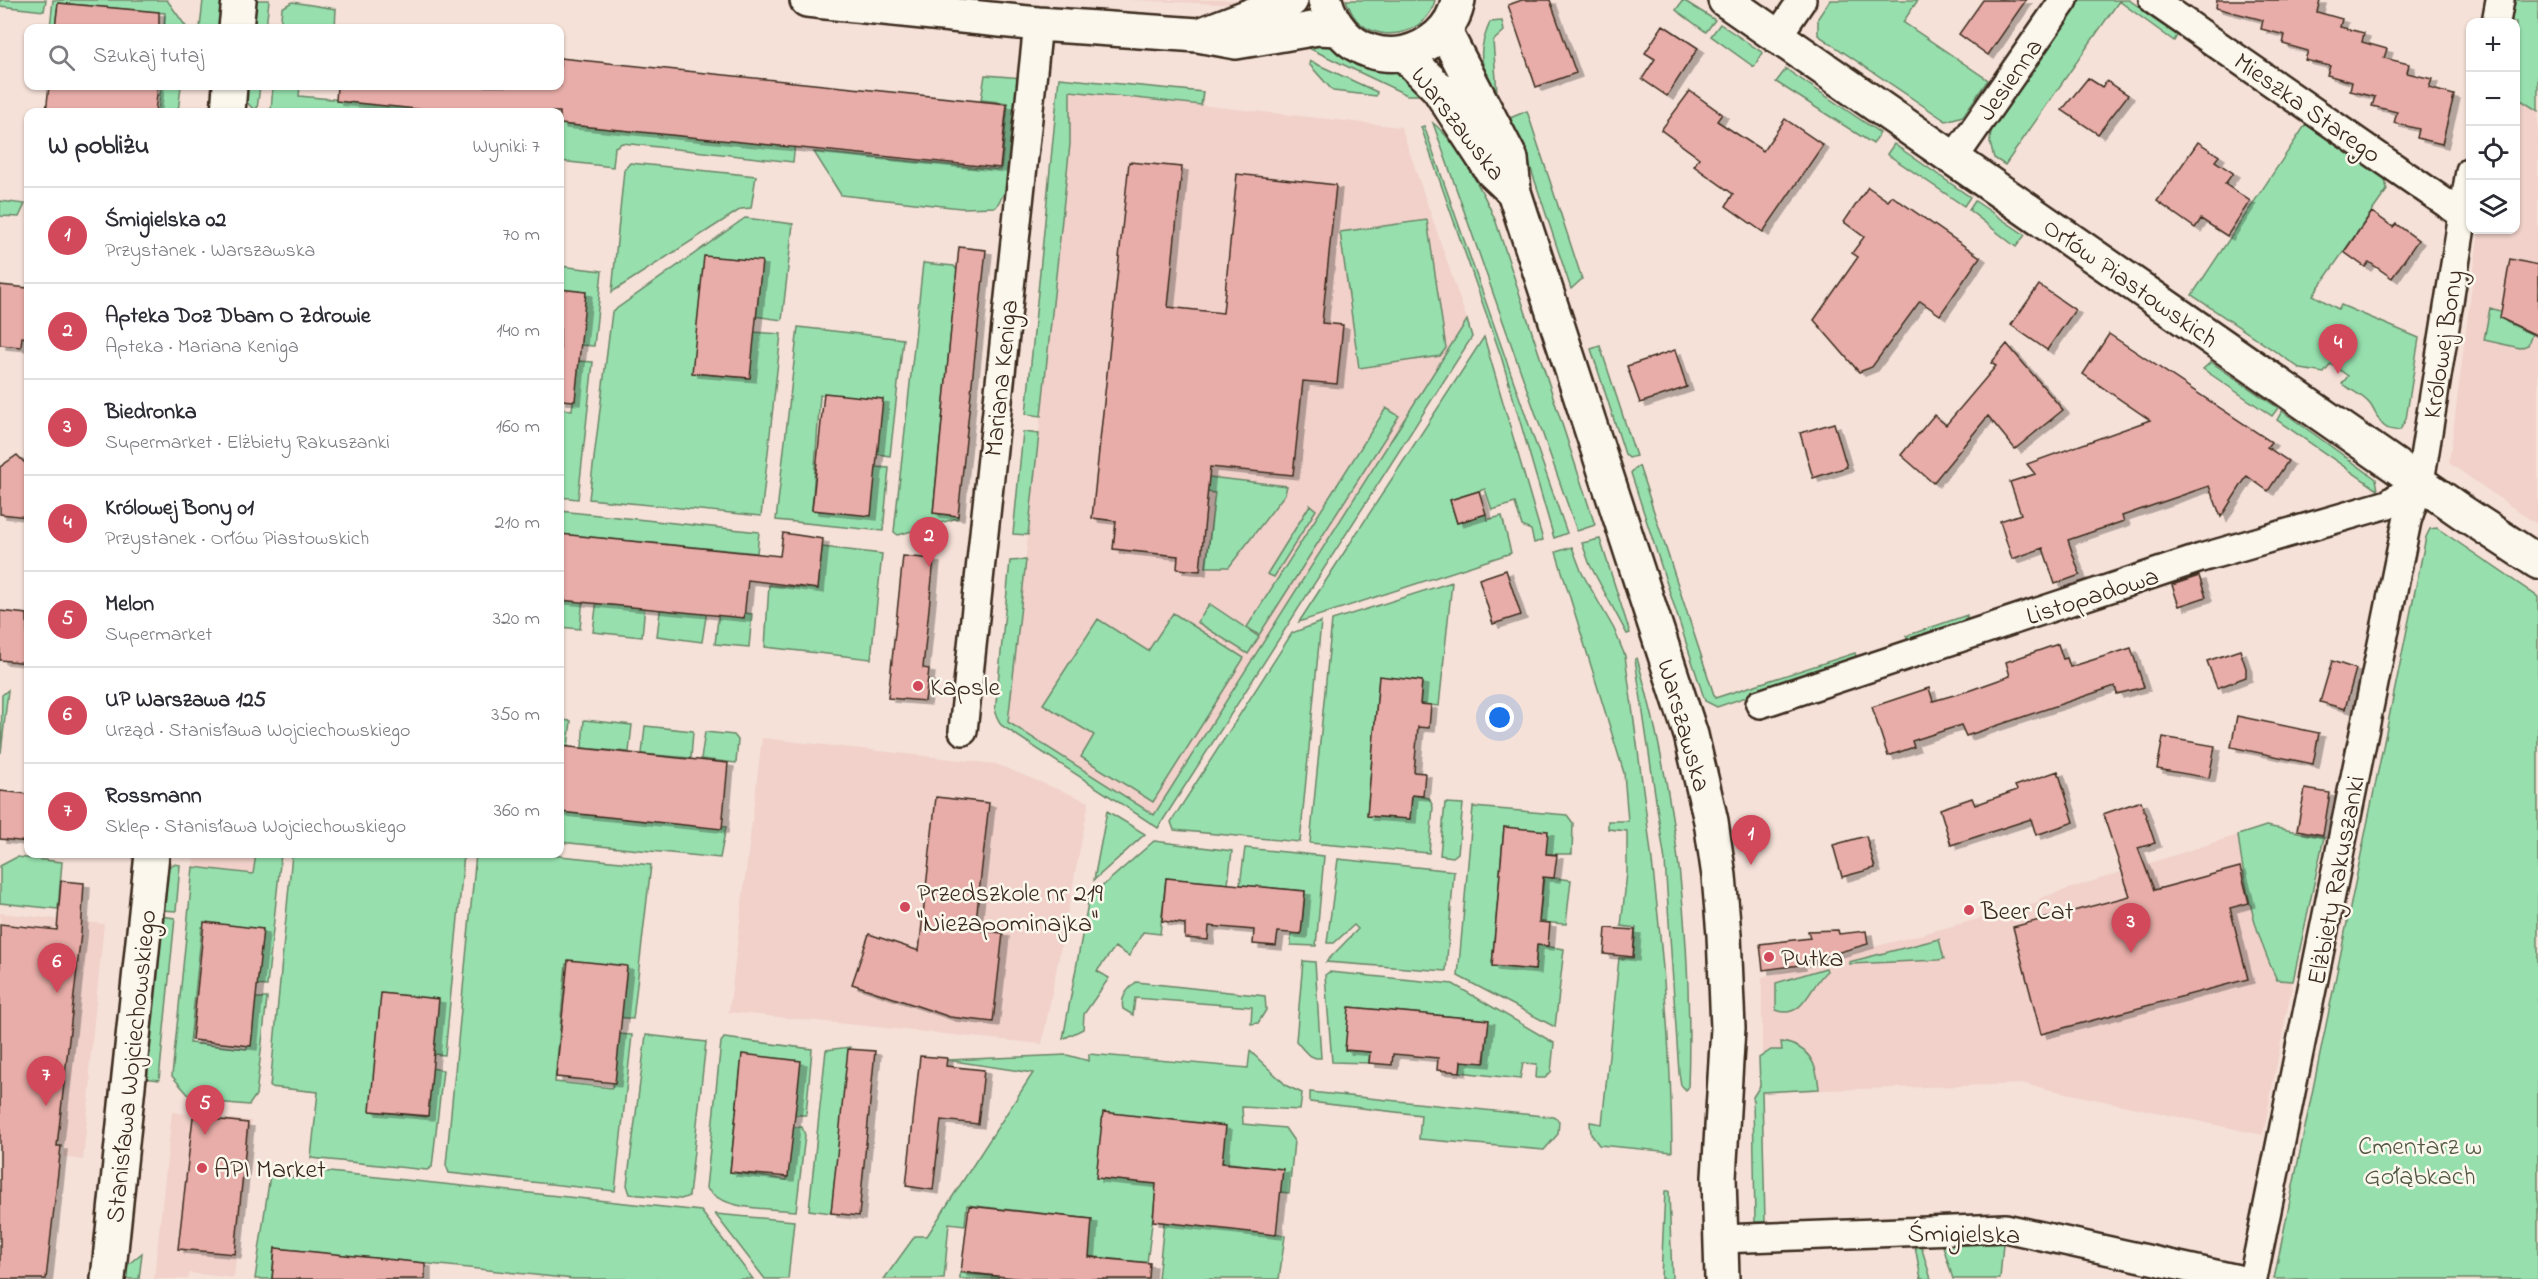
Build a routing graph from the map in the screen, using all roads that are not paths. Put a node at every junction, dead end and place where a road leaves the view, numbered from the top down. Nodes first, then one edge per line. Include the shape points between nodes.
1 (239, 0) edge
2 (807, 0) edge
3 (1291, 0) edge
4 (1458, 0) edge
5 (1725, 0) edge
6 (1802, 0) edge
7 (2064, 0) edge
8 (2152, 0) edge
9 (2500, 0) edge
10 (1331, 14) edge
11 (2497, 18) edge
12 (236, 24) edge
13 (1038, 24) junction
14 (1444, 30) junction
15 (1198, 35) junction
16 (1777, 37) junction
17 (1404, 54) junction
18 (230, 90) edge
19 (228, 108) edge
20 (1954, 158) junction
21 (2469, 180) edge
22 (1514, 192) junction
23 (2463, 215) junction
24 (2420, 482) junction
25 (2538, 562) edge
26 (1760, 704) dead end
27 (963, 731) dead end
28 (152, 858) edge
29 (1721, 1239) junction
30 (108, 1279) edge
31 (1722, 1279) edge
32 (2238, 1279) edge
33 (2253, 1279) edge

1 - 12 street
2 - 13 street
3 - 15 street
4 - 14 street
5 - 16 street, Orłów Piastowskich
6 - 16 street
7 - 20 street, Jesienna
8 - 23 street, Mieszka Starego
9 - 11 street
10 - 15 street via 1318,28 1236,42
10 - 17 street via 1351,42 1367,51
13 - 15 street
13 - 27 street, Mariana Keniga
14 - 17 street via 1427,45
14 - 22 street, Warszawska via 1511,159
16 - 20 street, Orłów Piastowskich
17 - 22 street, Warszawska via 1438,88 1492,171
18 - 19 street
20 - 24 street, Orłów Piastowskich
21 - 23 street, Królowej Bony
22 - 29 street, Warszawska via 1691,735 1708,805 1719,876 1728,1028 1719,1177
23 - 24 street, Królowej Bony
24 - 25 street, Orłów Piastowskich
24 - 26 street, Listopadowa via 2388,504 2201,558
24 - 33 street, Elżbiety Rakuszanki via 2407,521
28 - 30 street, Stanisława Wojciechowskiego
29 - 31 street, Warszawska
29 - 32 street, Śmigielska via 2005,1228

